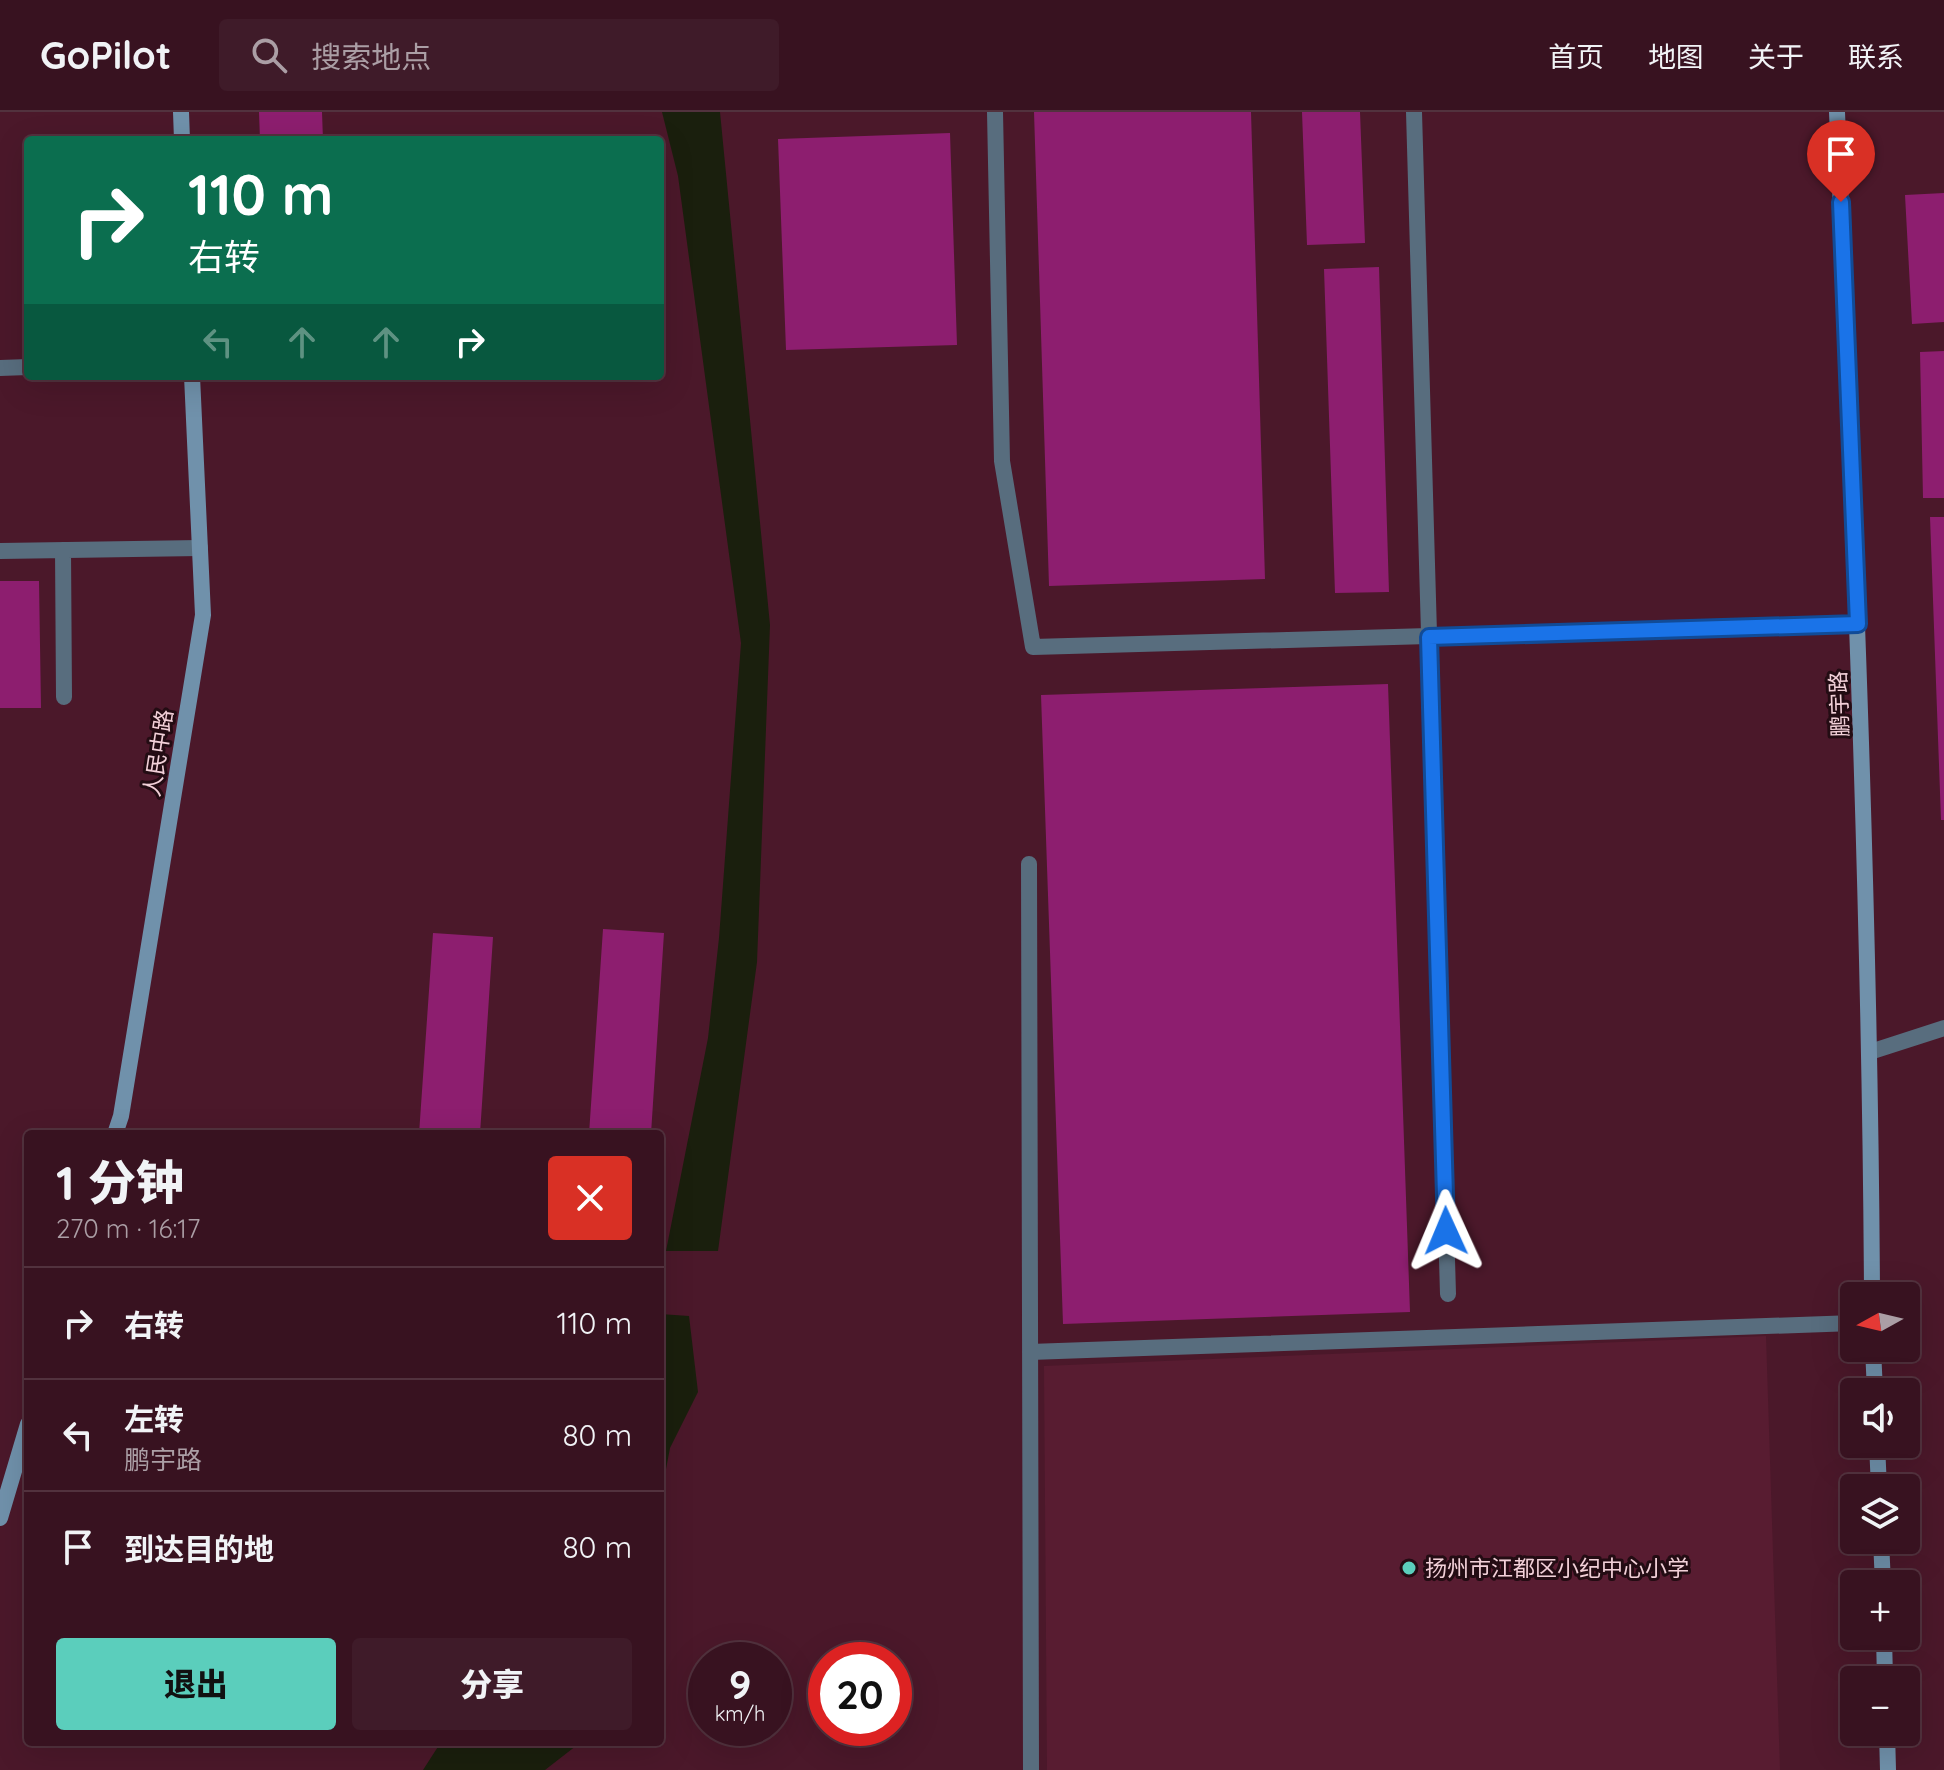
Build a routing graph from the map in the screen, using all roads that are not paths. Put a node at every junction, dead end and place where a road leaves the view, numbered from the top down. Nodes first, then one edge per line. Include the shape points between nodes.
1 (181, 112) edge
2 (995, 112) edge
3 (1414, 112) edge
4 (1837, 112) edge
5 (182, 136) edge
6 (24, 367) edge
7 (0, 368) edge
8 (192, 380) edge
9 (200, 548) junction
10 (63, 550) junction
11 (0, 551) edge
12 (1858, 624) junction
13 (1429, 637) junction
14 (64, 697) dead end
15 (1029, 864) dead end
16 (1944, 1028) edge
17 (1870, 1052) junction
18 (116, 1130) edge
19 (1872, 1282) edge
20 (1448, 1294) dead end
21 (1840, 1323) edge
22 (1030, 1352) junction
23 (24, 1437) edge
24 (0, 1518) edge
25 (1887, 1746) edge
26 (1031, 1770) edge
27 (1888, 1770) edge

1 - 5 main road
2 - 13 street via 1002,461 1033,647
3 - 13 street
4 - 12 main road, 鹏宇路
6 - 7 street
8 - 9 main road, 人民中路
9 - 10 street
9 - 18 main road, 人民中路 via 203,615
10 - 11 street
10 - 14 street
12 - 13 street
12 - 17 main road, 鹏宇路
13 - 20 street
15 - 22 street
16 - 17 street
17 - 19 main road, 鹏宇路
21 - 22 street
22 - 26 street
23 - 24 main road
25 - 27 main road

